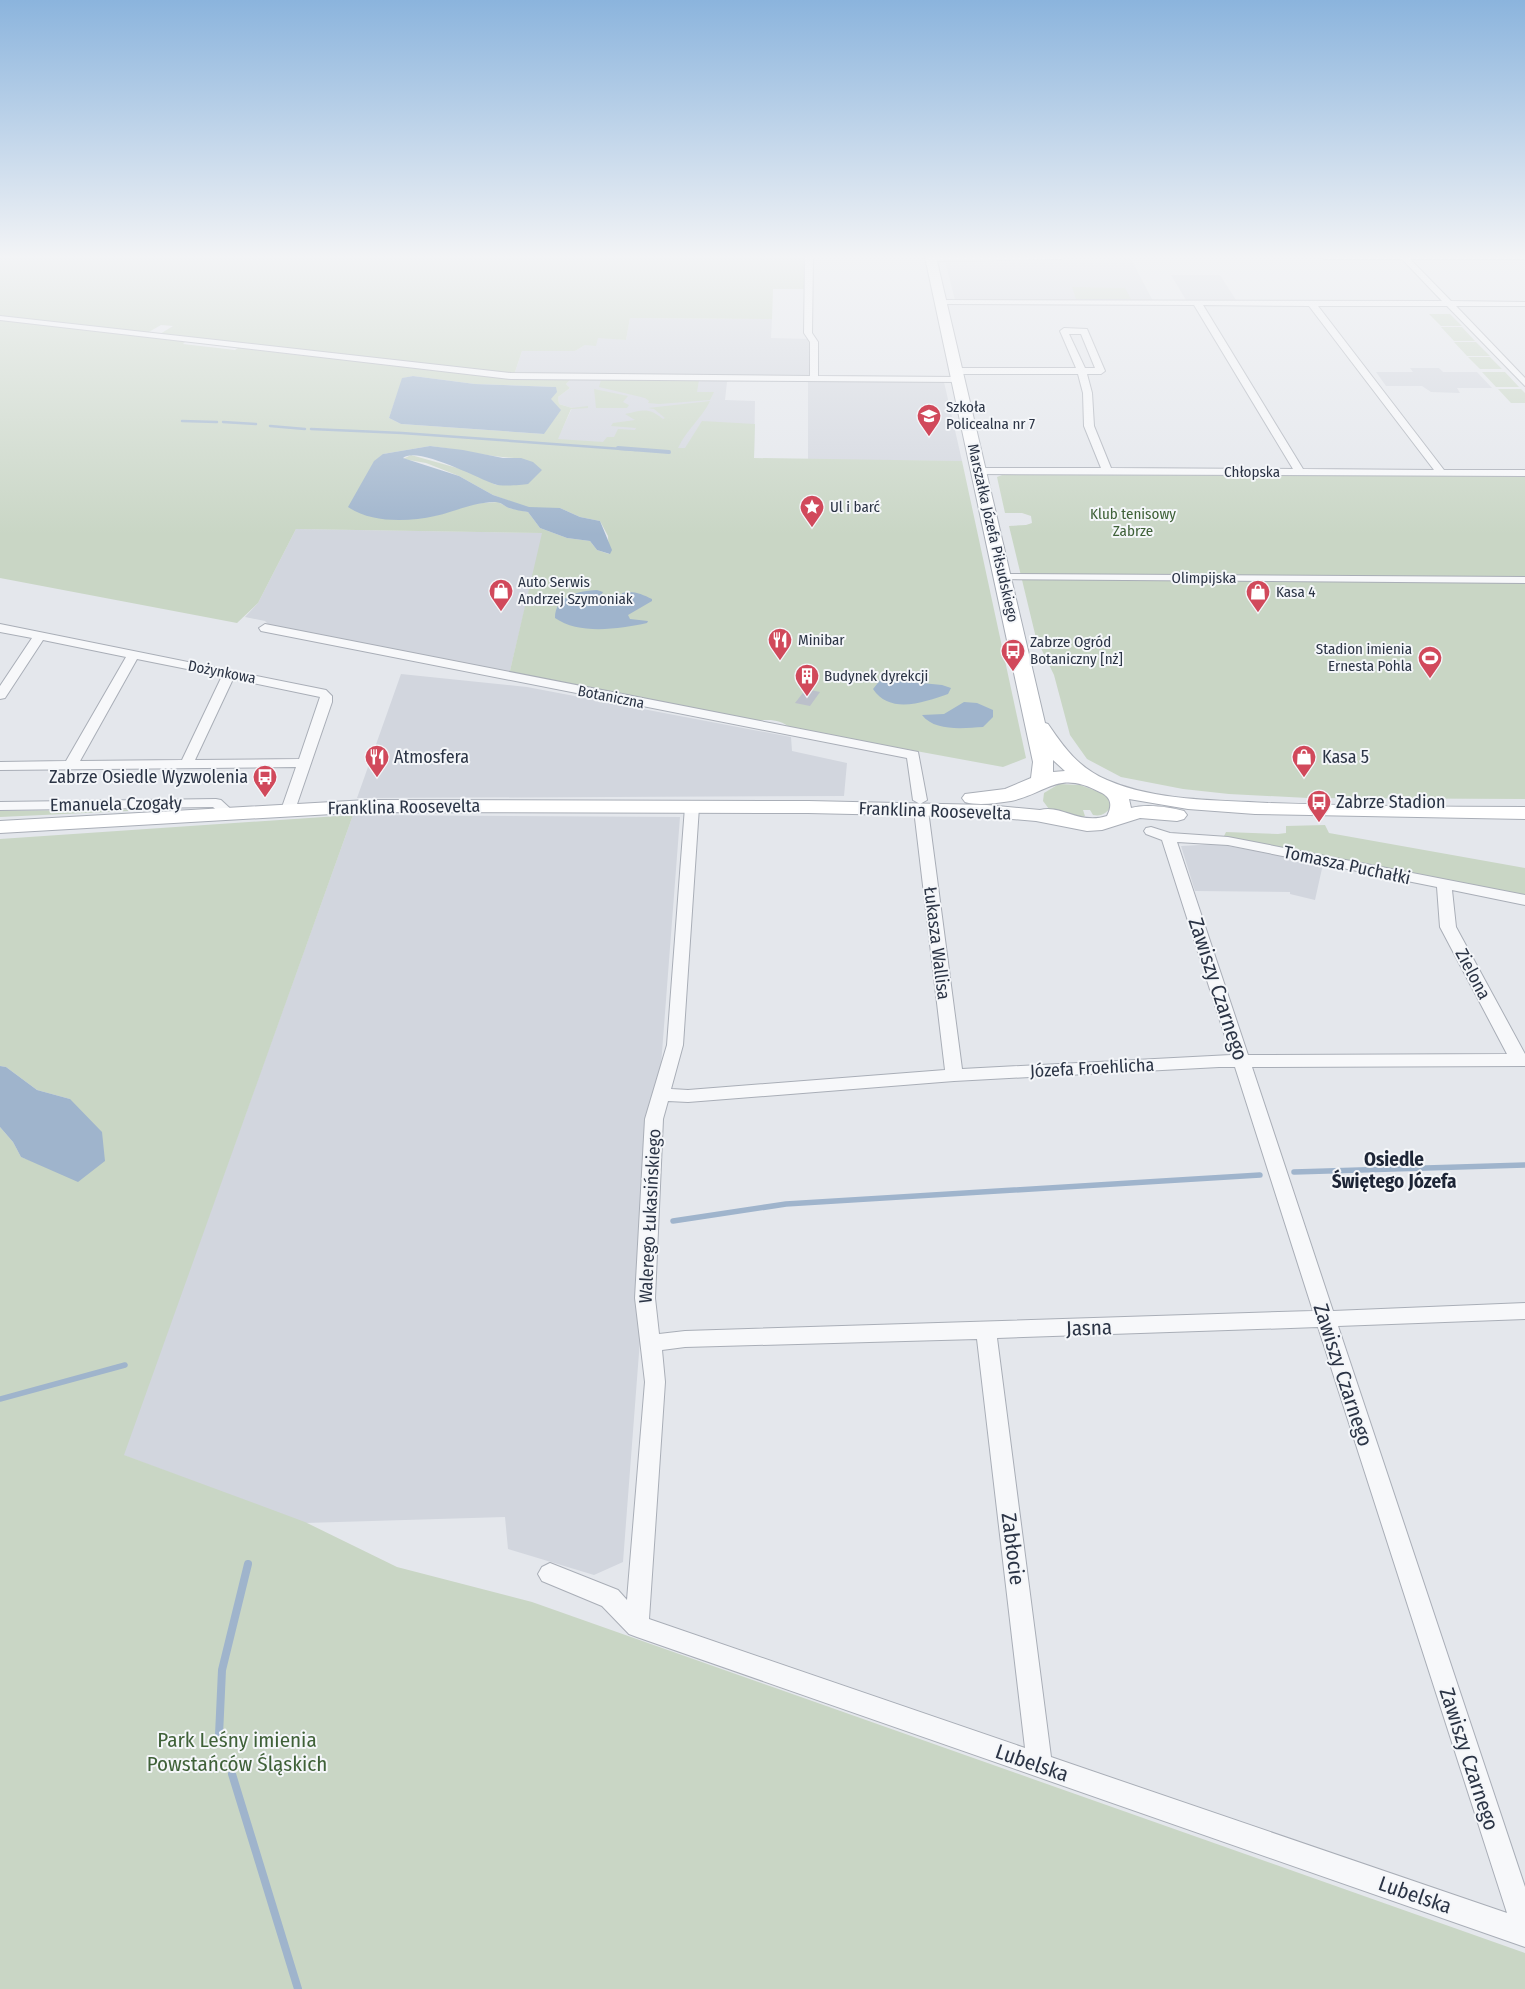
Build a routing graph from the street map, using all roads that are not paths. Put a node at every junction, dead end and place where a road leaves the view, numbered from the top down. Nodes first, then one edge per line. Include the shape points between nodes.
1 (279, 350) edge
2 (814, 350) edge
3 (952, 350) edge
4 (1072, 350) edge
5 (1092, 350) edge
6 (1226, 350) edge
7 (1347, 350) edge
8 (1493, 350) edge
9 (1080, 371) junction
10 (958, 376) junction
11 (814, 379) junction
12 (1525, 383) edge
13 (979, 471) junction
14 (1107, 471) junction
15 (1300, 472) junction
16 (1441, 472) junction
17 (1525, 472) edge
18 (1003, 577) junction
19 (1525, 580) edge
20 (0, 628) edge
21 (265, 628) dead end
22 (40, 636) junction
23 (133, 655) junction
24 (0, 674) edge
25 (13, 674) junction
26 (229, 674) junction
27 (0, 696) edge
28 (1035, 722) junction
29 (304, 762) junction
30 (187, 763) junction
31 (71, 765) junction
32 (0, 766) edge
33 (1097, 782) junction
34 (1035, 784) junction
35 (920, 805) junction
36 (0, 806) edge
37 (692, 807) junction
38 (808, 807) joint
39 (288, 810) junction
40 (1343, 812) junction
41 (228, 813) junction
42 (1525, 813) edge
43 (1061, 820) junction
44 (1115, 820) junction
45 (0, 827) edge
46 (1159, 834) joint
47 (1444, 884) junction
48 (1525, 900) edge
49 (1241, 1060) junction
50 (1522, 1060) edge
51 (954, 1075) junction
52 (660, 1094) junction
53 (1525, 1311) edge
54 (1324, 1319) junction
55 (986, 1331) junction
56 (652, 1343) junction
57 (550, 1574) dead end
58 (637, 1626) junction
59 (1040, 1766) junction
60 (1525, 1928) edge
61 (1525, 1932) edge

1 - 11 street via 508,376
2 - 11 street
3 - 10 street, Marszałka Józefa Piłsudskiego
4 - 9 street
5 - 9 street via 1101,371
6 - 15 street
7 - 16 street
8 - 12 street
9 - 10 street
9 - 14 street via 1087,390 1090,426
10 - 11 street
10 - 13 street, Marszałka Józefa Piłsudskiego
13 - 14 street, Chłopska
13 - 18 street, Marszałka Józefa Piłsudskiego
14 - 15 street, Chłopska
15 - 16 street, Chłopska
16 - 17 street, Chłopska
18 - 19 street, Olimpijska
18 - 28 street, Marszałka Józefa Piłsudskiego
20 - 22 street, Dożynkowa
21 - 35 street, Botaniczna via 913,755
22 - 23 street, Dożynkowa
22 - 25 street
23 - 26 street, Dożynkowa
23 - 31 street
24 - 25 street
25 - 27 street
26 - 29 street, Dożynkowa via 315,690 326,696
26 - 30 street
28 - 33 street, Marszałka Józefa Piłsudskiego via 1046,733 1060,758
28 - 34 street, Marszałka Józefa Piłsudskiego via 1035,734 1046,771
29 - 30 street
29 - 39 street, Dożynkowa
30 - 31 street
31 - 32 street
33 - 34 street via 1064,776
33 - 40 street via 1129,793 1217,806
33 - 44 street via 1114,792 1121,802
34 - 35 street, Franklina Roosevelta via 1004,796
34 - 43 street via 1032,797 1038,808
35 - 38 street, Franklina Roosevelta
35 - 43 street, Franklina Roosevelta
35 - 51 street, Łukasza Wallisa
36 - 41 street, Emanuela Czogały via 216,803
37 - 38 street, Franklina Roosevelta
37 - 39 street, Franklina Roosevelta via 386,806
37 - 52 street, Walerego Łukasińskiego via 674,1055
39 - 41 street, Franklina Roosevelta
40 - 42 street
40 - 44 street via 1241,817 1139,812
41 - 45 street, Franklina Roosevelta
43 - 44 street via 1087,825
46 - 47 street, Tomasza Puchałki via 1228,841
46 - 49 street, Zawiszy Czarnego
47 - 48 street, Tomasza Puchałki
47 - 50 street, Zielona via 1448,927
49 - 50 street, Józefa Froehlicha
49 - 51 street, Józefa Froehlicha
49 - 54 street, Zawiszy Czarnego
51 - 52 street, Józefa Froehlicha via 688,1096
52 - 56 street, Walerego Łukasińskiego via 654,1118 645,1298
53 - 54 street, Jasna
54 - 55 street, Jasna
54 - 60 street, Zawiszy Czarnego
55 - 56 street, Jasna via 685,1339
55 - 59 street, Zabłocie
56 - 58 street, Walerego Łukasińskiego via 654,1382
57 - 58 street, Lubelska via 610,1598
58 - 59 street, Lubelska
59 - 61 street, Lubelska

